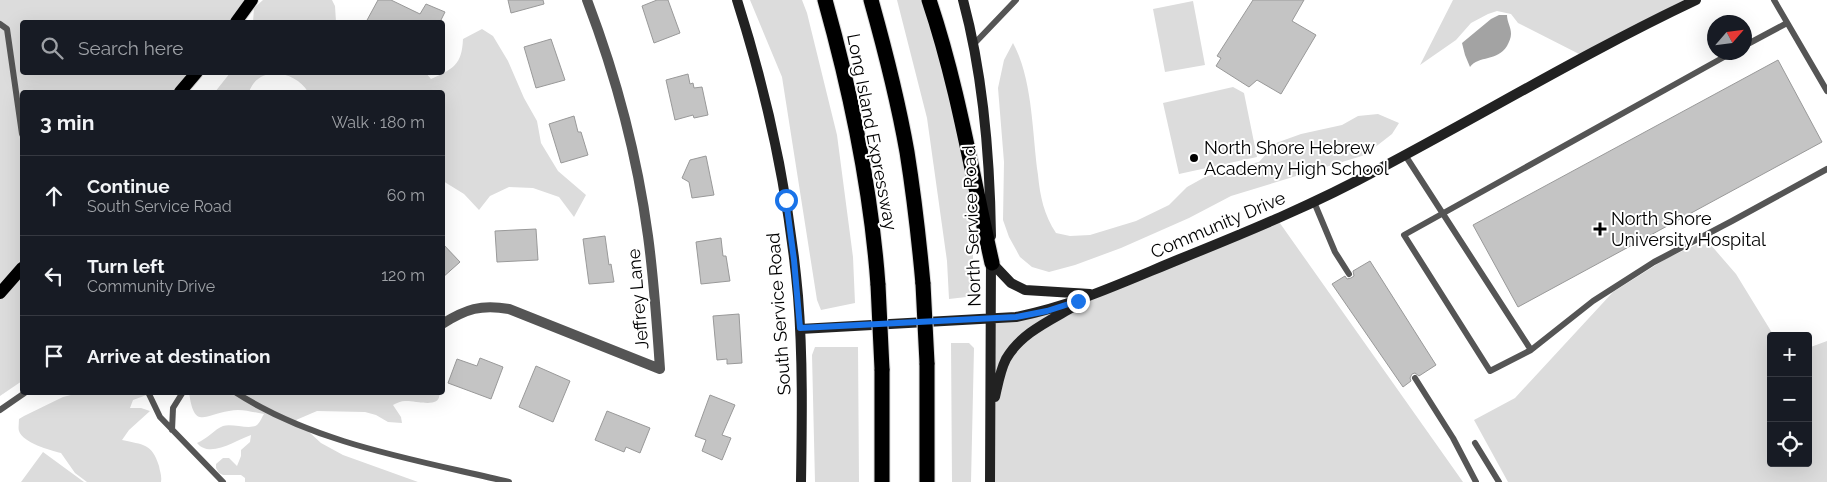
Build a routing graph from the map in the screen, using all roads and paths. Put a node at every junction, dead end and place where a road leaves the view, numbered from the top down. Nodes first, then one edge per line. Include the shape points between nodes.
1 (252, 0) edge
2 (587, 0) edge
3 (737, 0) edge
4 (825, 0) edge
5 (871, 0) edge
6 (929, 0) edge
7 (963, 0) edge
8 (1016, 0) edge
9 (1696, 0) edge
10 (1774, 0) edge
11 (237, 20) edge
12 (1787, 23) junction
13 (0, 24) edge
14 (1752, 42) edge
15 (973, 45) junction
16 (1719, 60) edge
17 (194, 75) edge
18 (182, 90) edge
19 (1827, 90) edge
20 (20, 120) edge
21 (1405, 155) junction
22 (1827, 169) edge
23 (1314, 202) junction
24 (1444, 212) junction
25 (992, 263) junction
26 (20, 270) edge
27 (1349, 274) dead end
28 (0, 293) edge
29 (1093, 295) junction
30 (991, 320) junction
31 (445, 322) edge
32 (800, 328) junction
33 (1531, 350) junction
34 (1415, 378) dead end
35 (22, 395) edge
36 (149, 395) edge
37 (181, 395) edge
38 (239, 395) edge
39 (0, 410) edge
40 (991, 410) junction
41 (172, 430) junction
42 (1475, 443) dead end
43 (223, 482) edge
44 (508, 482) edge
45 (801, 482) edge
46 (882, 482) edge
47 (927, 482) edge
48 (990, 482) edge
49 (1476, 482) edge
50 (1499, 482) edge

1 - 11 main road
2 - 31 street, Jeffrey Lane via 614,77 638,178 651,258 660,369 509,309 480,307
3 - 32 main road, South Service Road via 764,90 781,169
4 - 46 highway, Long Island Expressway, bridge via 839,51 871,214 882,369
5 - 47 highway, Long Island Expressway, bridge via 894,88 915,205 927,363
6 - 25 highway via 958,101
7 - 15 main road, North Service Road
8 - 15 lane
9 - 21 main road, Community Drive
10 - 12 lane
12 - 14 lane
12 - 19 lane
13 - 20 lane via 7,29
15 - 25 main road, North Service Road via 988,161
16 - 24 lane
17 - 18 main road
21 - 23 main road, Community Drive
21 - 24 lane
22 - 33 lane via 1654,262 1594,301
23 - 27 lane via 1335,252
23 - 29 main road, Community Drive
24 - 33 lane
24 - 33 lane via 1404,235 1490,370
25 - 29 main road via 1010,283 1024,290
25 - 30 main road, North Service Road
26 - 28 main road
29 - 30 main road, Community Drive via 1047,311
29 - 40 main road via 1030,333 1016,346 1003,367
30 - 32 main road, Community Drive
30 - 40 main road, North Service Road
32 - 45 main road, South Service Road
34 - 49 lane
35 - 39 lane
36 - 41 lane via 160,417
37 - 41 lane via 172,408
38 - 44 lane via 284,420 366,447
40 - 48 main road, North Service Road
41 - 43 lane
42 - 50 lane

